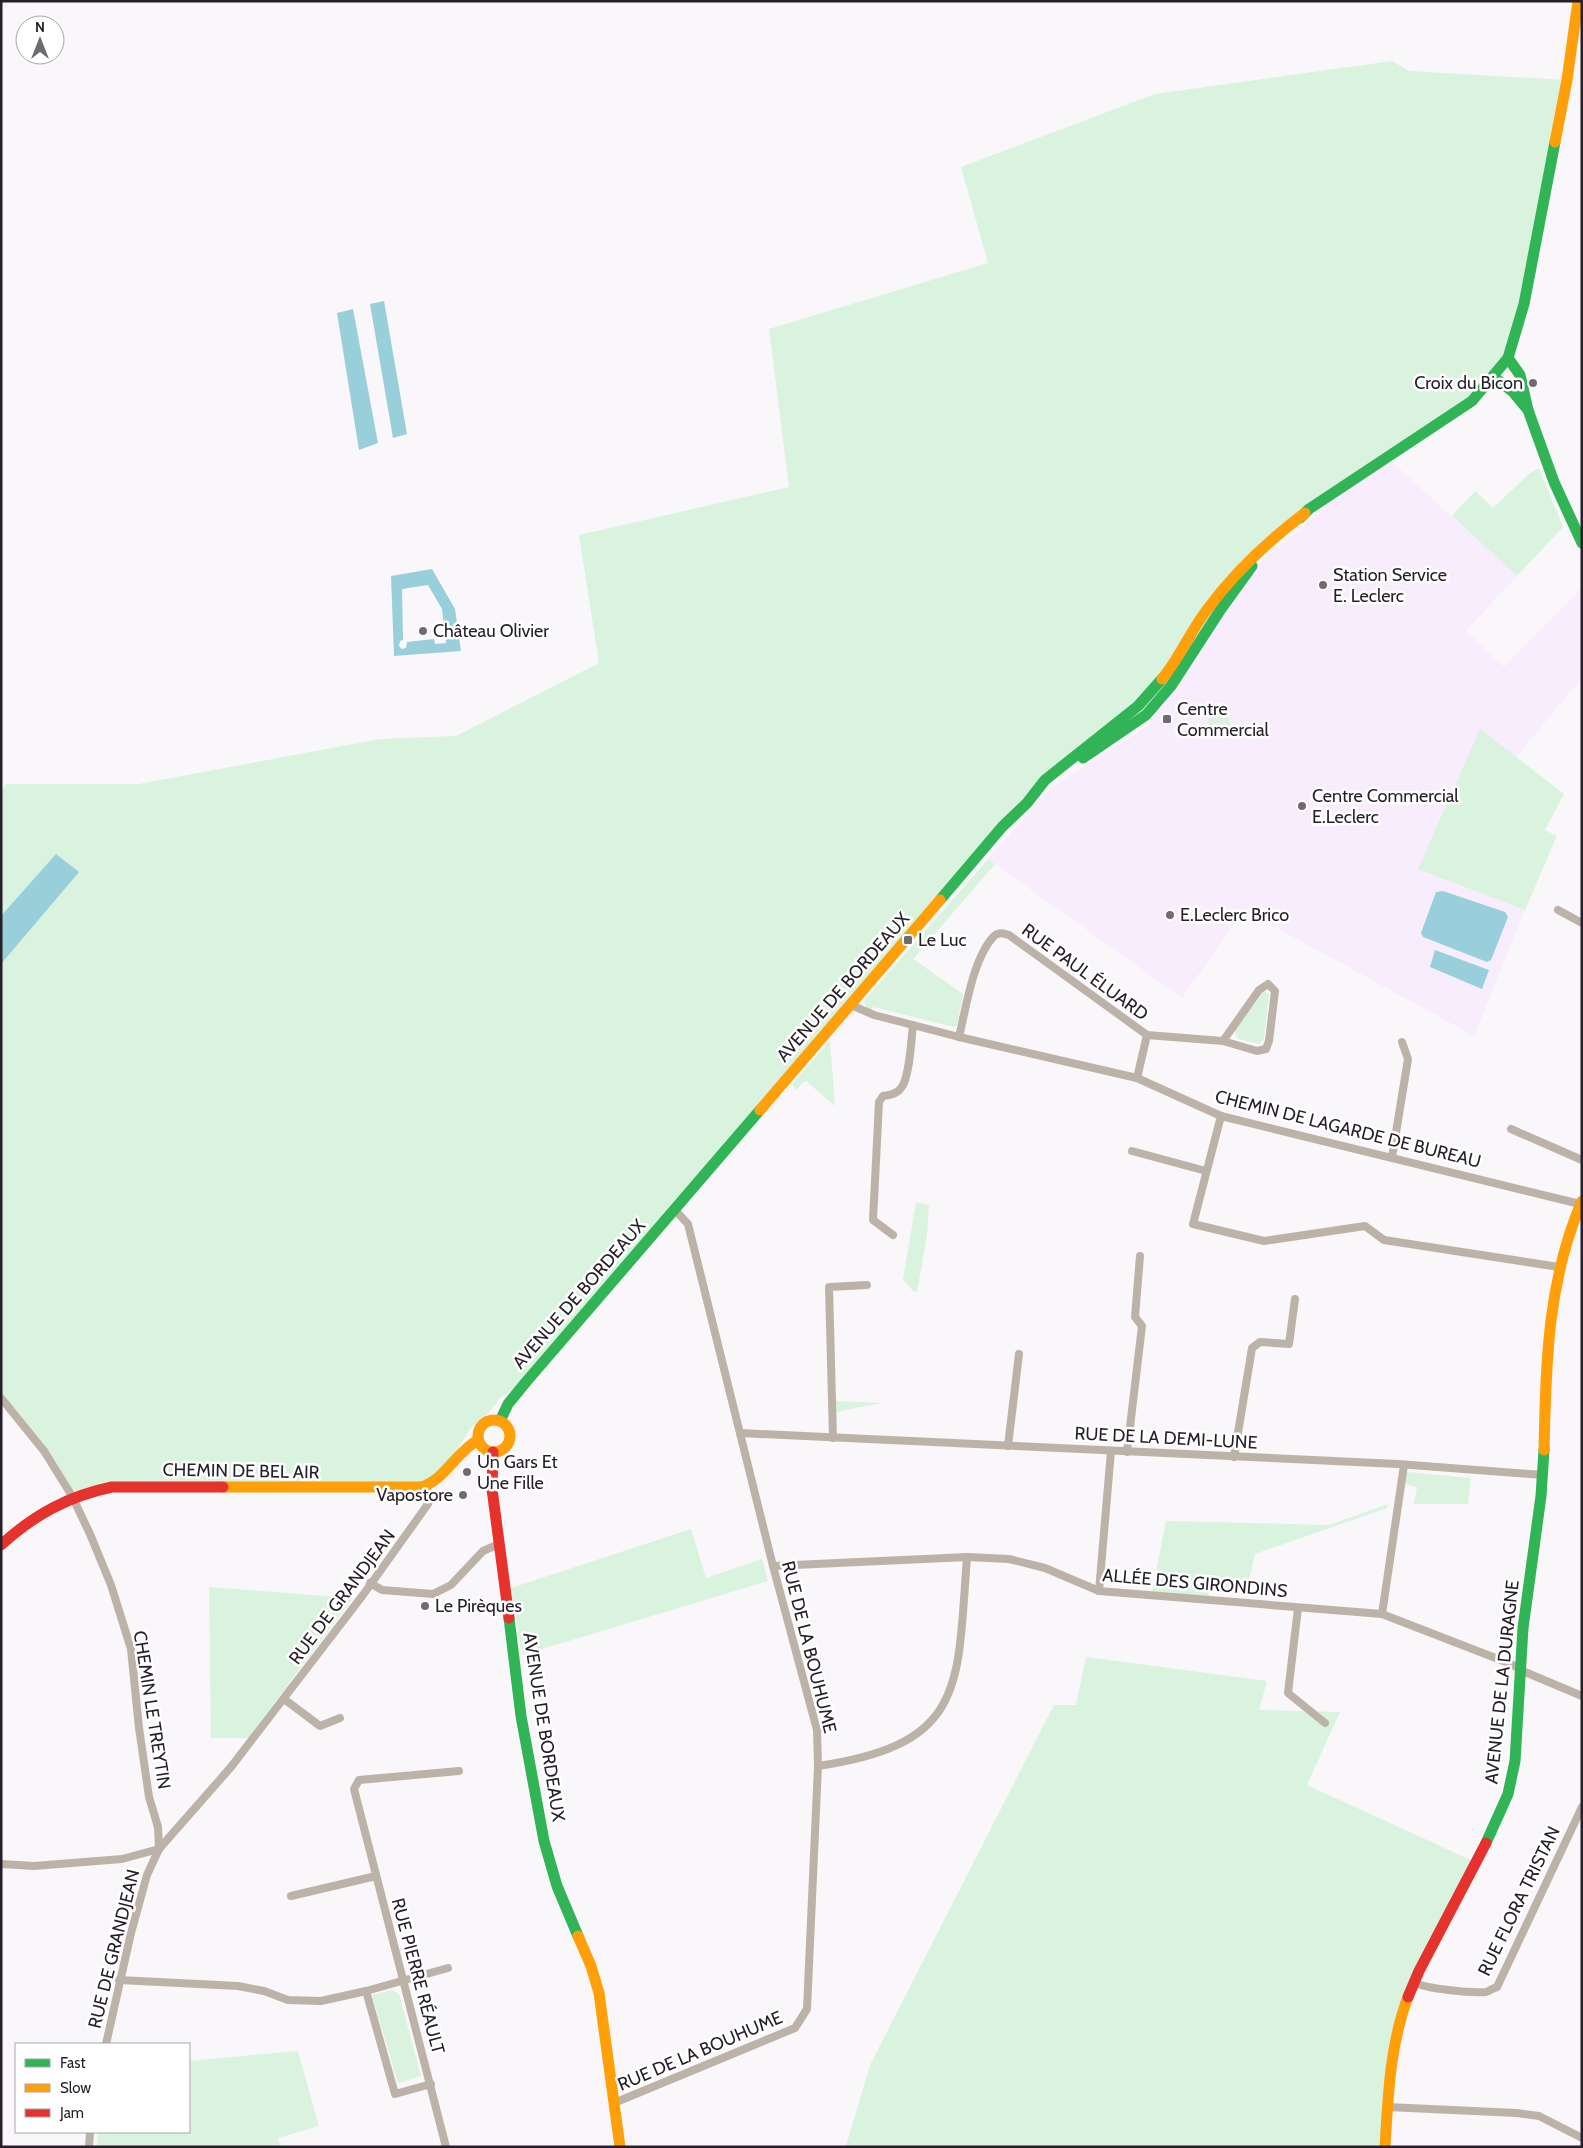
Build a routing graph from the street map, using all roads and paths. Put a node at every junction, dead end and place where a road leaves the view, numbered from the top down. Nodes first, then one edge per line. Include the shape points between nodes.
1 (1578, 1) edge
2 (1508, 358) junction
3 (1494, 377) junction
4 (1528, 410) junction
5 (1305, 513) junction
6 (1582, 543) edge
7 (1027, 803) junction
8 (1558, 910) dead end
9 (1582, 923) edge
10 (851, 1005) junction
11 (913, 1025) junction
12 (1147, 1035) junction
13 (959, 1037) junction
14 (1223, 1041) junction
15 (1402, 1042) dead end
16 (1137, 1078) junction
17 (1221, 1116) junction
18 (1511, 1129) dead end
19 (1132, 1151) dead end
20 (1392, 1157) junction
21 (1582, 1160) edge
22 (1206, 1171) junction
23 (1581, 1203) edge
24 (674, 1209) junction
25 (893, 1235) dead end
26 (1140, 1256) dead end
27 (1560, 1268) junction
28 (867, 1286) dead end
29 (1295, 1299) dead end
30 (1020, 1354) dead end
31 (1, 1398) edge
32 (500, 1421) junction
33 (740, 1433) junction
34 (833, 1438) junction
35 (478, 1440) junction
36 (1008, 1446) junction
37 (1111, 1451) junction
38 (493, 1452) junction
39 (1127, 1452) junction
40 (1234, 1457) junction
41 (1404, 1464) junction
42 (1543, 1475) junction
43 (426, 1485) junction
44 (72, 1496) junction
45 (499, 1544) junction
46 (1, 1545) edge
47 (967, 1557) junction
48 (773, 1566) junction
49 (370, 1583) junction
50 (1099, 1591) junction
51 (1298, 1608) junction
52 (1382, 1614) junction
53 (1519, 1668) junction
54 (1582, 1696) edge
55 (284, 1699) junction
56 (340, 1718) dead end
57 (1325, 1723) dead end
58 (818, 1766) junction
59 (459, 1771) dead end
60 (1582, 1807) edge
61 (159, 1849) junction
62 (1, 1864) edge
63 (376, 1876) junction
64 (291, 1896) dead end
65 (448, 1968) dead end
66 (119, 1980) junction
67 (404, 1980) junction
68 (1414, 1982) junction
69 (366, 1991) junction
70 (106, 2043) edge
71 (431, 2084) junction
72 (614, 2103) junction
73 (1387, 2107) junction
74 (90, 2133) edge
75 (1582, 2138) edge
76 (89, 2147) edge
77 (446, 2147) edge
78 (620, 2147) edge
79 (1385, 2147) edge

1 - 2 main road via 1567,80 1528,286
2 - 3 main road
2 - 4 main road via 1525,386
3 - 4 main road
3 - 5 main road via 1472,401
4 - 6 main road via 1554,482
5 - 7 main road, AVENUE DE BORDEAUX via 1276,534 1224,588 1165,675 1138,706 1045,780
5 - 7 main road via 1260,556 1171,686 1146,715 1072,765
7 - 10 main road, AVENUE DE BORDEAUX via 1002,827
8 - 9 street
10 - 11 street, CHEMIN DE LAGARDE DE BUREAU
10 - 24 main road, AVENUE DE BORDEAUX
11 - 13 street, CHEMIN DE LAGARDE DE BUREAU
11 - 25 street via 906,1080 901,1089 883,1096 880,1102 872,1220
12 - 13 street, RUE PAUL ÉLUARD via 1002,932 995,935 982,955
12 - 14 street, RUE PAUL ÉLUARD
12 - 16 street, RUE PAUL ÉLUARD
13 - 16 street, CHEMIN DE LAGARDE DE BUREAU
14 - 14 street, RUE PAUL ÉLUARD via 1257,1051 1266,1049 1274,991 1268,984 1259,990
15 - 20 street via 1408,1059
16 - 17 street, CHEMIN DE LAGARDE DE BUREAU
17 - 20 street, CHEMIN DE LAGARDE DE BUREAU
17 - 22 street
18 - 21 street
19 - 22 street
20 - 23 street, CHEMIN DE LAGARDE DE BUREAU
22 - 27 street via 1193,1224 1264,1241 1365,1226 1384,1240
23 - 27 main road, AVENUE DE LA DURAGNE via 1566,1241
24 - 32 main road, AVENUE DE BORDEAUX via 520,1389
24 - 33 street, RUE DE LA BOUHUME via 688,1224
26 - 39 street via 1135,1317 1142,1326
27 - 42 main road, AVENUE DE LA DURAGNE via 1548,1360
28 - 34 street via 829,1287
29 - 40 street via 1289,1344 1260,1342 1252,1348
30 - 36 street
31 - 44 street, CHEMIN LE TREYTIN via 44,1451
32 - 35 main road via 491,1420 483,1424
32 - 38 main road via 508,1428 510,1437 506,1446
33 - 34 street, RUE DE LA DEMI-LUNE
33 - 48 street, RUE DE LA BOUHUME
34 - 36 street, RUE DE LA DEMI-LUNE
35 - 38 main road
35 - 43 main road, CHEMIN DE BEL AIR via 464,1448 444,1471
36 - 37 street, RUE DE LA DEMI-LUNE
37 - 39 street, RUE DE LA DEMI-LUNE
37 - 50 street
38 - 45 main road, AVENUE DE BORDEAUX via 492,1489
39 - 40 street, RUE DE LA DEMI-LUNE
40 - 41 street, RUE DE LA DEMI-LUNE
41 - 42 street, RUE DE LA DEMI-LUNE
41 - 52 street
42 - 53 main road, AVENUE DE LA DURAGNE
43 - 44 main road, CHEMIN DE BEL AIR via 395,1490 112,1487
43 - 49 street, RUE DE GRANDJEAN via 428,1504
44 - 46 main road, CHEMIN DE BEL AIR
44 - 61 street, CHEMIN LE TREYTIN via 107,1576 131,1648 139,1728 158,1827
45 - 49 street via 483,1551 451,1585 433,1594 382,1590
45 - 72 main road, AVENUE DE BORDEAUX via 521,1716 544,1841 557,1886 599,1993
47 - 48 street, ALLÉE DES GIRONDINS
47 - 50 street, ALLÉE DES GIRONDINS via 1009,1559
47 - 58 street via 958,1664 943,1707 923,1729 893,1748 868,1757
48 - 58 street, RUE DE LA BOUHUME via 817,1730
49 - 55 street, RUE DE GRANDJEAN
50 - 51 street, ALLÉE DES GIRONDINS
51 - 52 street, ALLÉE DES GIRONDINS
51 - 57 street via 1288,1692
52 - 53 street, ALLÉE DES GIRONDINS
53 - 54 street, ALLÉE DES GIRONDINS
53 - 68 main road, AVENUE DE LA DURAGNE via 1516,1754 1508,1796 1477,1863
55 - 56 street via 320,1726
55 - 61 street, RUE DE GRANDJEAN via 232,1767
58 - 72 street, RUE DE LA BOUHUME via 807,2010 795,2028
59 - 63 street, RUE PIERRE RÉAULT via 359,1780 354,1789
60 - 68 street, RUE FLORA TRISTAN via 1497,1987 1486,1992 1438,1989
61 - 62 street via 122,1859 34,1866
61 - 66 street, RUE DE GRANDJEAN via 147,1874
63 - 64 street
63 - 67 street, RUE PIERRE RÉAULT
65 - 67 street
66 - 69 street via 238,1986 300,2001 320,2001
66 - 70 street, RUE DE GRANDJEAN
67 - 69 street
67 - 71 street, RUE PIERRE RÉAULT
68 - 73 main road, AVENUE DE LA DURAGNE via 1398,2023
69 - 71 street via 395,2094
71 - 77 street, RUE PIERRE RÉAULT
72 - 78 main road, AVENUE DE BORDEAUX
73 - 75 street via 1539,2116
73 - 79 main road, AVENUE DE LA DURAGNE
74 - 76 street

